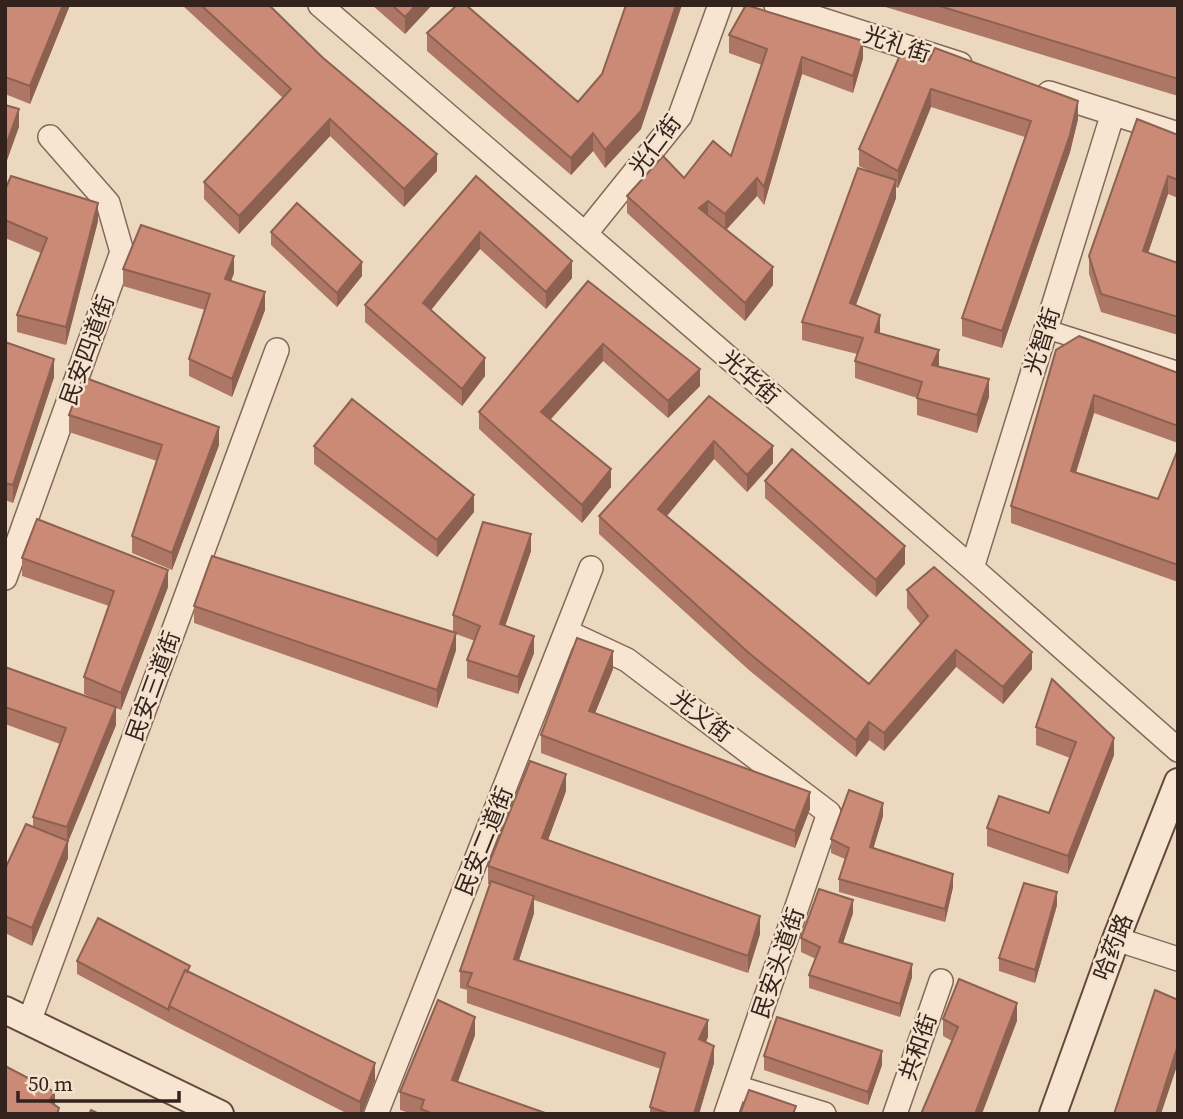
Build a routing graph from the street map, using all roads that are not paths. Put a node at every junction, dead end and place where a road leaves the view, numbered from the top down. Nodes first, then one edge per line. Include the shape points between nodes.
1 (320, 5) edge
2 (720, 5) edge
3 (776, 5) edge
4 (983, 72) edge
5 (1022, 84) edge
6 (1113, 113) junction
7 (1178, 134) edge
8 (50, 137) dead end
9 (584, 234) junction
10 (1046, 329) junction
11 (277, 349) dead end
12 (1178, 371) edge
13 (591, 568) dead end
14 (972, 568) junction
15 (5, 578) edge
16 (567, 632) junction
17 (1178, 750) edge
18 (1178, 782) edge
19 (829, 813) joint
20 (1116, 939) junction
21 (1178, 959) edge
22 (941, 981) dead end
23 (17, 1016) edge
24 (735, 1087) junction
25 (220, 1114) edge
26 (376, 1114) edge
27 (726, 1114) edge
28 (824, 1114) edge
29 (895, 1114) edge
30 (1053, 1114) edge

1 - 9 street, 光华街
2 - 9 street, 光仁街 via 680,116
3 - 4 street, 光礼街
5 - 6 street
6 - 7 street
6 - 10 street, 光智街
8 - 15 street, 民安四道街 via 108,203 122,252
9 - 14 street, 光华街
10 - 12 street
10 - 14 street, 光智街
11 - 23 street, 民安三道街
13 - 16 street, 民安二道街
14 - 17 street, 光华街
16 - 19 street, 光义街 via 627,660
16 - 26 street, 民安二道街
18 - 20 main road, 哈药路
19 - 24 street, 民安头道街
20 - 21 street
20 - 30 main road, 哈药路
22 - 29 street, 共和街
23 - 25 main road
24 - 27 street, 民安头道街
24 - 28 street

